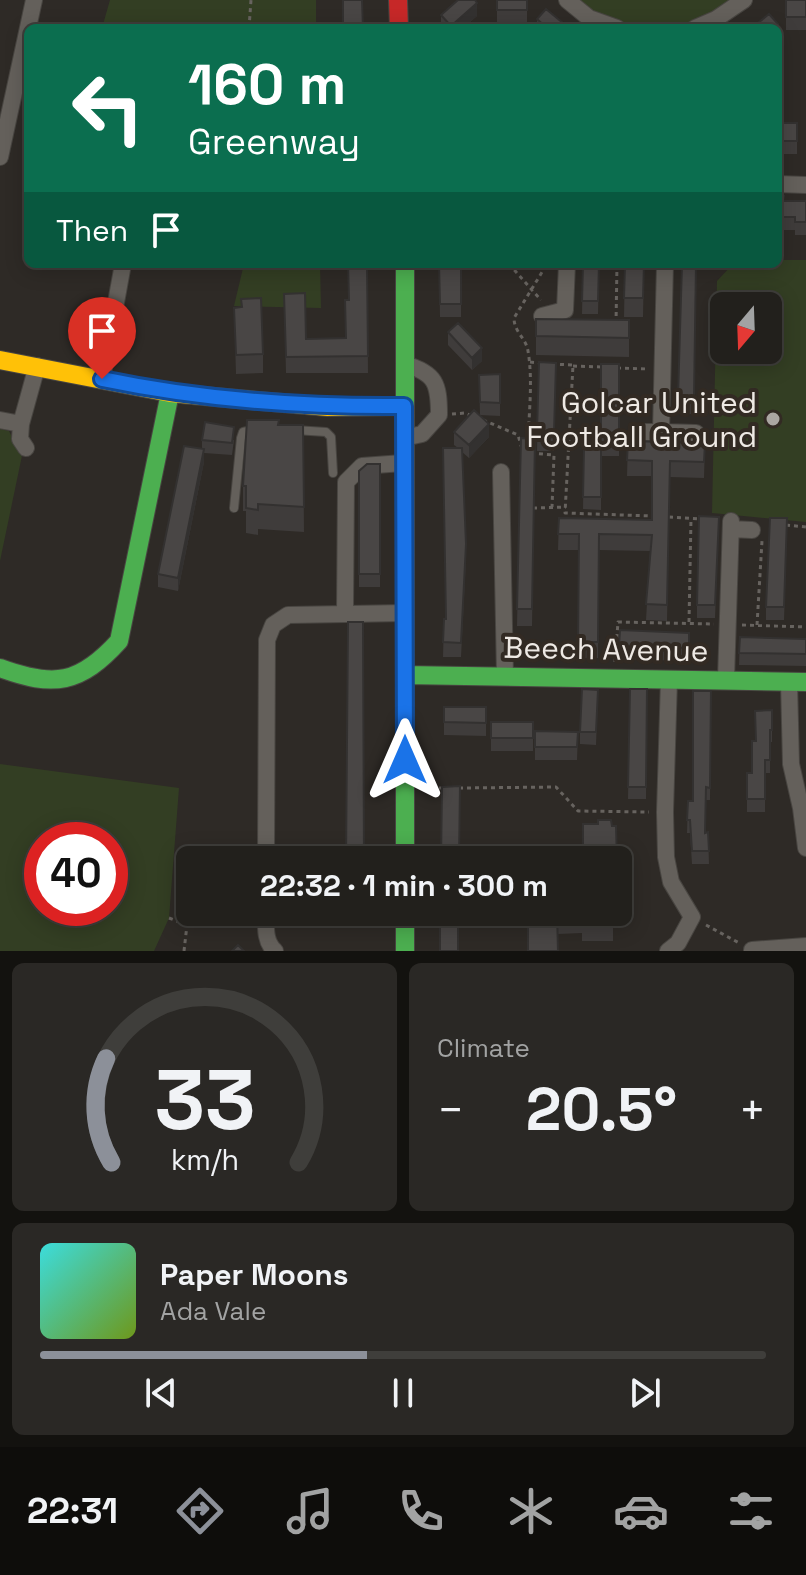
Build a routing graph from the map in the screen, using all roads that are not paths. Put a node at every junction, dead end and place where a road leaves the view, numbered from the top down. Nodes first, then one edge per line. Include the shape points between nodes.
1 (34, 0) edge
2 (398, 0) edge
3 (567, 0) edge
4 (744, 0) edge
5 (29, 24) edge
6 (399, 24) edge
7 (606, 24) edge
8 (704, 24) edge
9 (24, 46) edge
10 (0, 157) edge
11 (782, 184) edge
12 (806, 185) edge
13 (122, 268) edge
14 (405, 268) edge
15 (567, 268) edge
16 (665, 268) edge
17 (543, 315) road end
18 (0, 360) edge
19 (404, 364) junction
20 (37, 366) junction
21 (102, 379) junction
22 (170, 393) junction
23 (254, 401) junction
24 (404, 406) junction
25 (0, 420) edge
26 (21, 424) junction
27 (254, 429) junction
28 (268, 429) edge
29 (283, 430) edge
30 (638, 432) dead end
31 (661, 432) junction
32 (696, 433) dead end
33 (404, 438) junction
34 (26, 448) dead end
35 (403, 463) junction
36 (501, 472) dead end
37 (333, 473) dead end
38 (234, 508) dead end
39 (757, 534) road end
40 (345, 612) junction
41 (405, 613) junction
42 (0, 668) edge
43 (405, 675) junction
44 (505, 676) junction
45 (669, 679) junction
46 (726, 679) junction
47 (798, 682) edge
48 (804, 808) edge
49 (266, 846) edge
50 (405, 846) edge
51 (806, 848) edge
52 (266, 926) edge
53 (405, 926) edge
54 (806, 946) edge
55 (752, 950) edge
56 (275, 951) edge
57 (405, 951) edge
58 (668, 951) edge

1 - 5 street
2 - 6 street
3 - 7 street
4 - 8 street
9 - 10 street
11 - 12 street
13 - 21 street
14 - 19 street
15 - 17 street via 565,310
16 - 31 street
18 - 20 street
19 - 24 street
19 - 33 street via 433,379 439,391 439,415 422,434
20 - 21 street
20 - 26 street
21 - 22 street
22 - 23 street
22 - 42 street via 119,641 98,664 72,677 47,681
23 - 24 street
23 - 27 lane
24 - 33 street
25 - 26 street
26 - 34 street via 20,439
27 - 28 lane
27 - 38 lane via 241,438
29 - 37 lane via 326,432 331,437
30 - 31 street
31 - 32 street
33 - 35 street
35 - 40 street via 362,466 346,482
35 - 41 street
36 - 44 street
39 - 46 street via 731,525
40 - 41 street
40 - 49 street via 288,615 273,625 267,640
41 - 43 street
43 - 44 street, Beech Avenue
43 - 50 street
44 - 45 street, Beech Avenue
45 - 46 street, Beech Avenue
45 - 58 street via 666,857 671,882 692,917
46 - 47 street, Beech Avenue
47 - 48 street via 791,764
48 - 51 street
52 - 56 street
53 - 57 street
54 - 55 street

